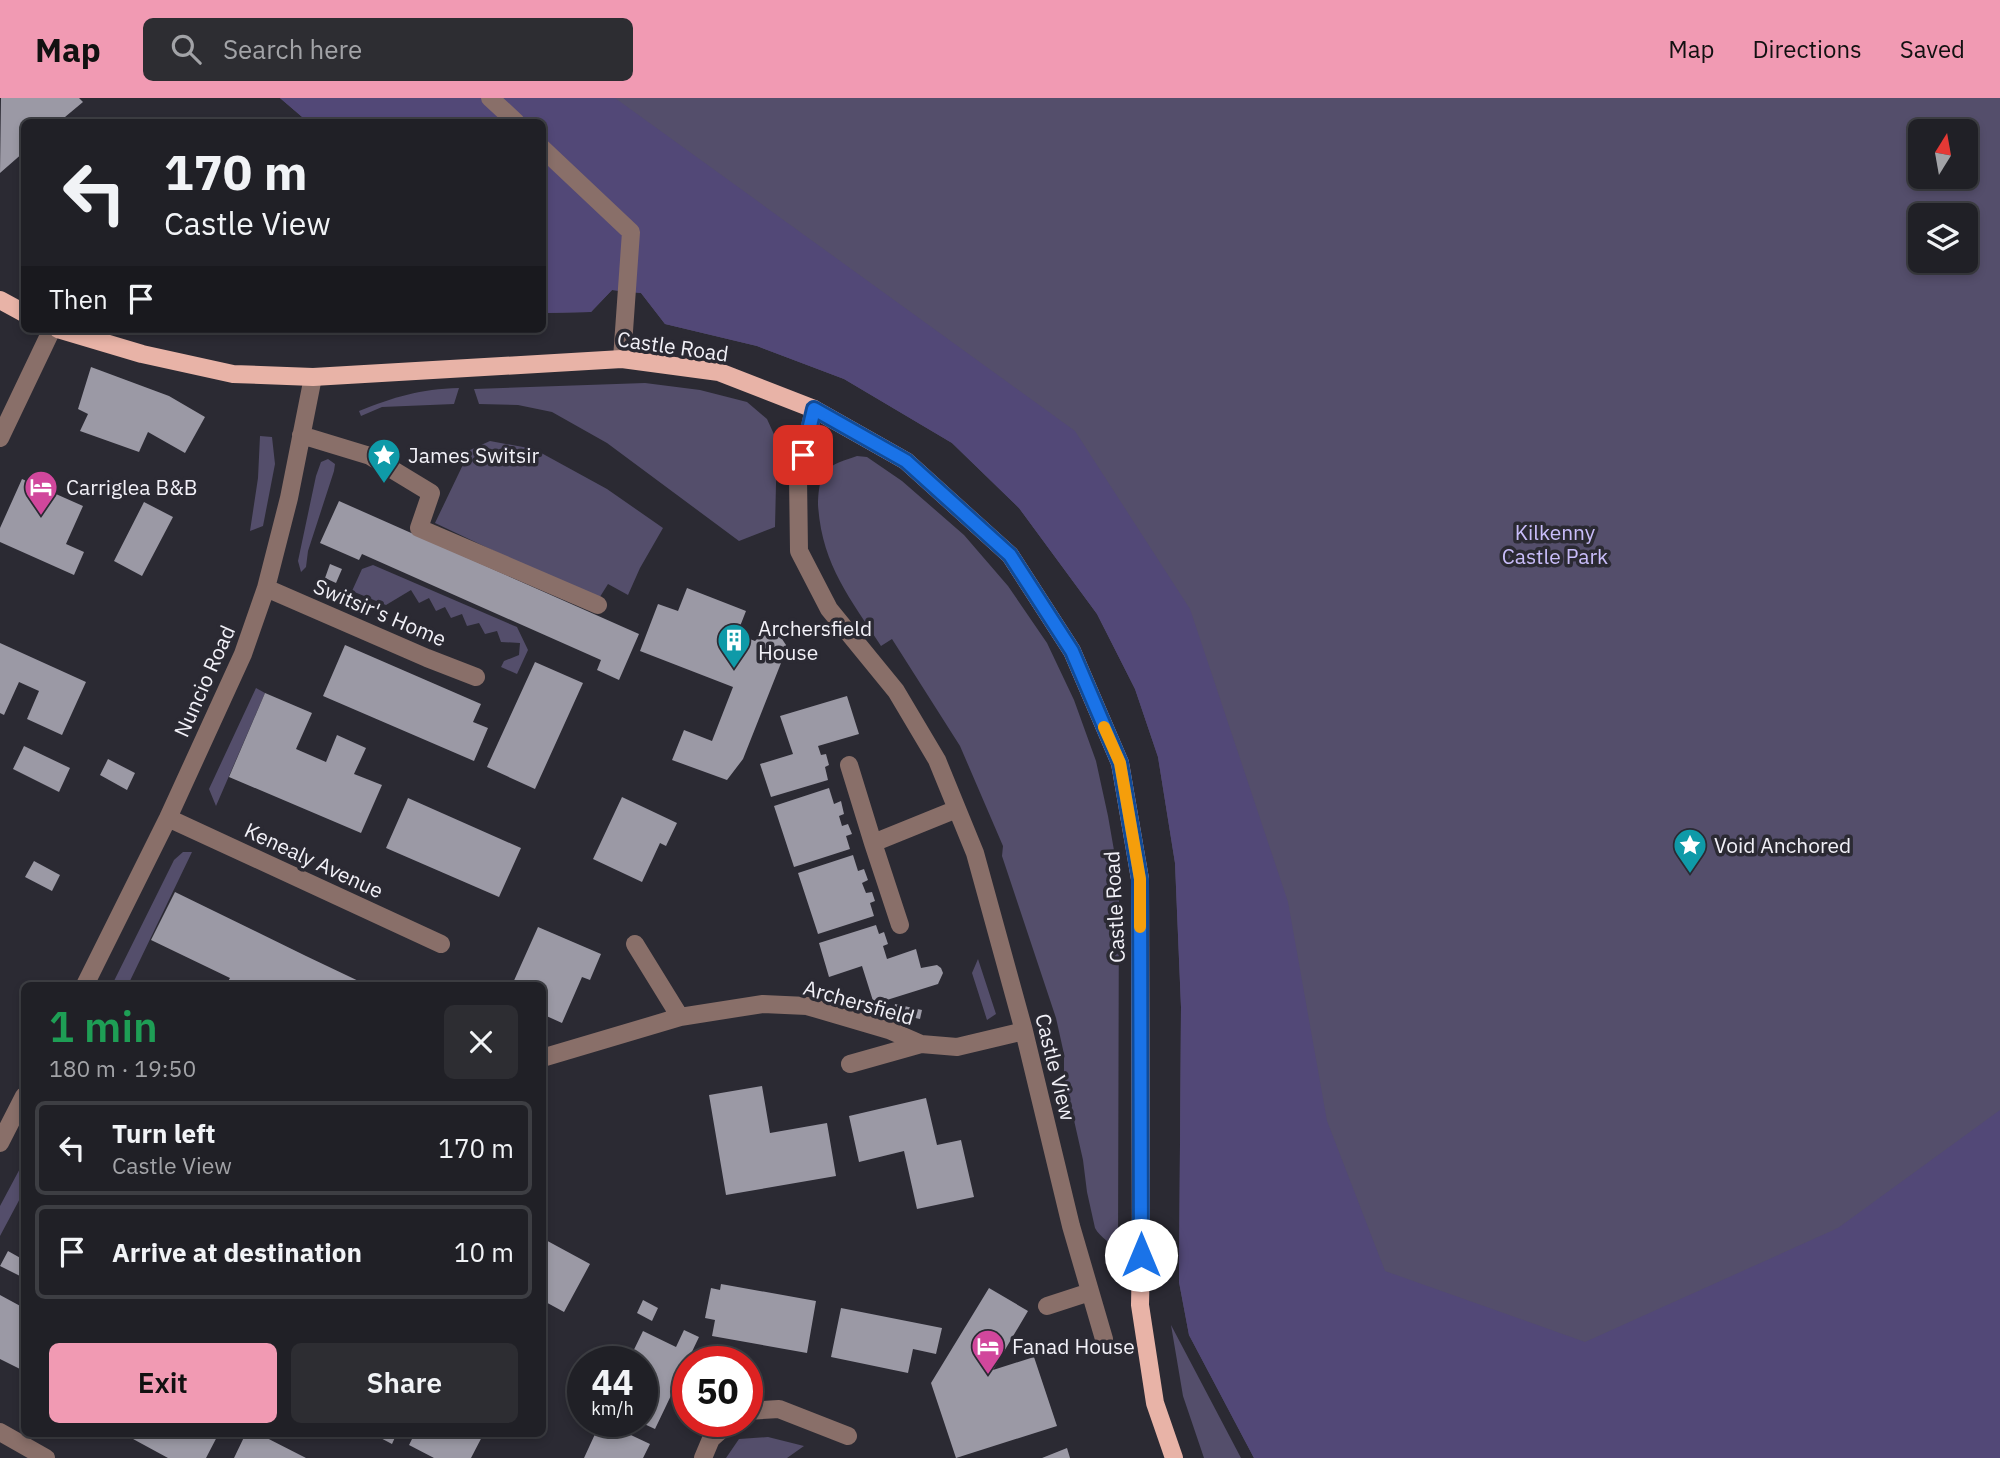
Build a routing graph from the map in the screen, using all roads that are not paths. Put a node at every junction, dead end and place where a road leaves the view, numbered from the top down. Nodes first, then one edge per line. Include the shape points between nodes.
1 (490, 98) edge
2 (513, 119) edge
3 (546, 152) edge
4 (2, 305) edge
5 (21, 312) edge
6 (50, 333) edge
7 (71, 333) edge
8 (622, 359) junction
9 (313, 377) junction
10 (814, 409) junction
11 (301, 435) junction
12 (0, 438) edge
13 (266, 588) junction
14 (598, 605) dead end
15 (476, 677) dead end
16 (849, 765) dead end
17 (957, 808) junction
18 (168, 818) junction
19 (873, 843) junction
20 (900, 925) dead end
21 (441, 944) dead end
22 (635, 944) dead end
23 (86, 982) edge
24 (680, 1017) junction
25 (1024, 1031) junction
26 (921, 1044) junction
27 (546, 1057) edge
28 (850, 1063) dead end
29 (21, 1103) edge
30 (0, 1143) edge
31 (1090, 1293) junction
32 (1047, 1306) dead end
33 (1104, 1339) dead end
34 (763, 1410) edge
35 (0, 1432) edge
36 (848, 1436) dead end
37 (713, 1437) edge
38 (46, 1458) edge
39 (703, 1458) edge
40 (1174, 1458) edge

1 - 2 street
3 - 8 street via 631,232
4 - 5 main road
6 - 12 street
7 - 9 main road, Castle Road via 142,355 233,374
8 - 9 main road, Castle Road
8 - 10 main road, Castle Road via 719,372
9 - 11 street, Nuncio Road
10 - 17 street, Castle View via 798,477 799,551 829,609 896,691 937,760
10 - 40 main road, Castle Road via 906,461 1010,555 1072,651 1120,763 1140,879 1140,1305 1155,1403
11 - 13 street, Nuncio Road
11 - 14 street via 370,456 432,494 419,528
13 - 15 street, Switsir's Home
13 - 18 street, Nuncio Road via 243,654
16 - 19 street
17 - 19 street
17 - 25 street, Castle View via 975,853
18 - 21 street, Kenealy Avenue
18 - 23 street, Nuncio Road
19 - 20 street
22 - 24 street
24 - 26 street, Archersfield via 763,1004 807,1006
24 - 27 street, Archersfield
25 - 26 street, Archersfield via 957,1046
25 - 31 street, Castle View
26 - 28 street
29 - 30 street
31 - 32 street
31 - 33 street, Castle View
34 - 36 street via 779,1409
35 - 38 street
37 - 39 street

